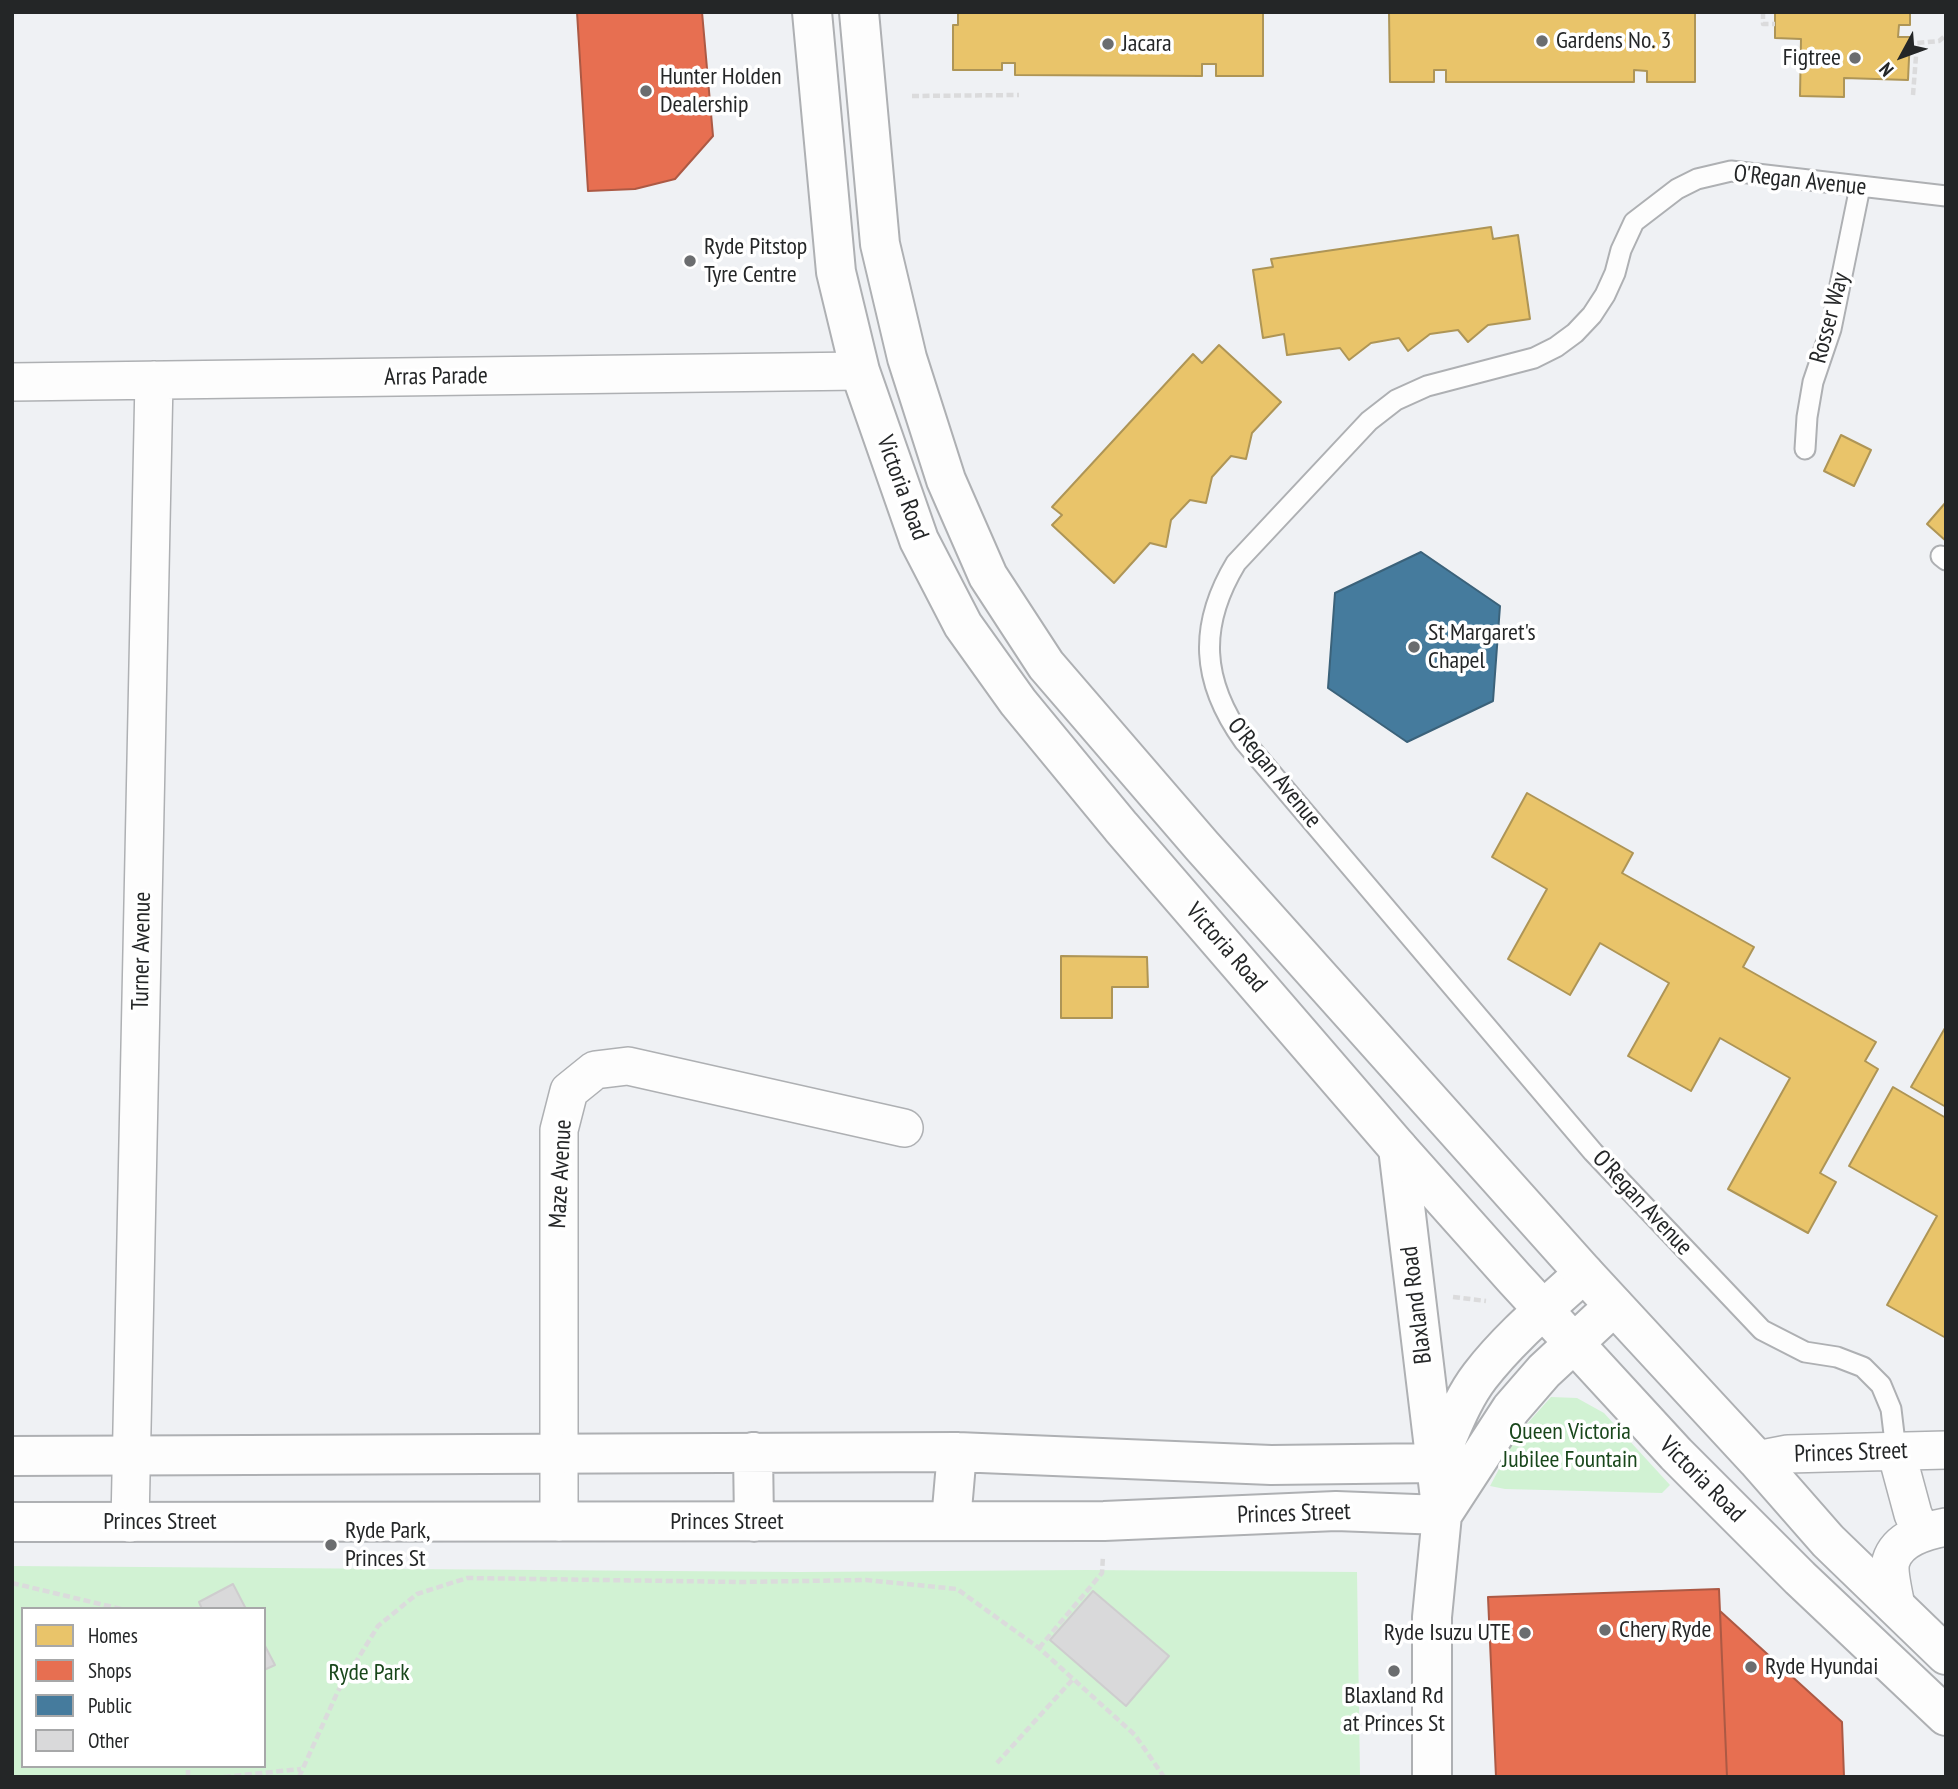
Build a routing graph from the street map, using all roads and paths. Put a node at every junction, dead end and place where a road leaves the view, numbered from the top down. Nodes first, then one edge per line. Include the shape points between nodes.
1 (812, 12) edge
2 (859, 12) edge
3 (1763, 12) edge
4 (1775, 24) dead end
5 (1946, 35) edge
6 (1019, 95) dead end
7 (1913, 95) dead end
8 (912, 96) dead end
9 (1860, 187) junction
10 (1946, 196) edge
11 (860, 371) junction
12 (154, 380) junction
13 (12, 382) edge
14 (1805, 449) dead end
15 (904, 1128) dead end
16 (1398, 1148) junction
17 (1584, 1273) junction
18 (1452, 1297) dead end
19 (1487, 1302) dead end
20 (1614, 1306) junction
21 (1544, 1310) junction
22 (1574, 1343) junction
23 (1946, 1450) edge
24 (1896, 1451) junction
25 (557, 1452) junction
26 (753, 1452) junction
27 (957, 1452) junction
28 (12, 1456) edge
29 (131, 1456) junction
30 (1757, 1460) junction
31 (1436, 1463) junction
32 (1442, 1515) junction
33 (951, 1521) junction
34 (12, 1522) edge
35 (559, 1522) junction
36 (754, 1522) junction
37 (130, 1523) junction
38 (1934, 1530) edge
39 (1102, 1556) dead end
40 (12, 1583) edge
41 (1896, 1606) junction
42 (113, 1607) edge
43 (1039, 1648) junction
44 (1946, 1655) edge
45 (1073, 1679) junction
46 (1946, 1716) edge
47 (998, 1763) dead end
48 (301, 1769) junction
49 (224, 1777) edge
50 (299, 1777) edge
51 (1164, 1777) edge
52 (1432, 1777) edge

1 - 11 main road, Victoria Road via 836,272
2 - 17 main road, Victoria Road via 883,257 907,358 946,480 988,576 1055,675
3 - 4 path via 1763,24
5 - 7 path via 1939,41 1917,43
6 - 8 path
9 - 10 lane, O'Regan Avenue
9 - 14 lane, Rosser Way via 1831,329 1813,382
9 - 24 lane, O'Regan Avenue via 1731,171 1677,189 1634,222 1605,295 1592,315 1556,347 1512,365 1411,392 1369,421 1236,563 1214,606 1209,653 1219,700 1244,741 1494,1038 1593,1152 1762,1330 1805,1352 1863,1367 1881,1385 1891,1409
11 - 12 street, Arras Parade
11 - 16 main road, Victoria Road via 919,540 963,625 1018,702 1121,827
12 - 13 street, Arras Parade
12 - 29 street, Turner Avenue
15 - 25 street, Maze Avenue via 628,1066 595,1070 569,1091 559,1130
16 - 21 main road, Victoria Road
16 - 31 main road, Blaxland Road
17 - 20 main road, Victoria Road
17 - 21 main road
18 - 19 path
20 - 22 main road, Blaxland Road
20 - 30 main road, Victoria Road
21 - 22 main road, Victoria Road
21 - 31 main road via 1479,1377
22 - 32 main road, Blaxland Road via 1511,1409
22 - 46 main road, Victoria Road via 1676,1454
23 - 24 street, Princes Street
24 - 30 street, Princes Street via 1788,1454
24 - 38 street, O'Regan Avenue via 1913,1514
25 - 26 main road, Princes Street
25 - 29 main road, Princes Street
25 - 35 street, Maze Avenue
26 - 27 main road, Princes Street
26 - 36 main road
27 - 31 main road, Princes Street via 1270,1465
27 - 33 main road
28 - 29 main road, Princes Street
29 - 37 street, Turner Avenue
30 - 41 main road, Victoria Road via 1828,1541
31 - 32 main road, Blaxland Road
32 - 33 main road, Princes Street via 1336,1511 1104,1521
32 - 52 main road, Blaxland Road via 1432,1617
33 - 36 main road, Princes Street
34 - 37 main road, Princes Street
35 - 36 main road, Princes Street
35 - 37 main road, Princes Street
38 - 41 street via 1900,1545 1890,1562
39 - 43 path via 1102,1573
40 - 42 path
41 - 44 main road, Victoria Road
43 - 45 path
43 - 48 path via 957,1589 866,1580 740,1583 467,1578 417,1594 378,1626 338,1691
45 - 47 path
45 - 51 path via 1135,1735
48 - 49 path
48 - 50 path

